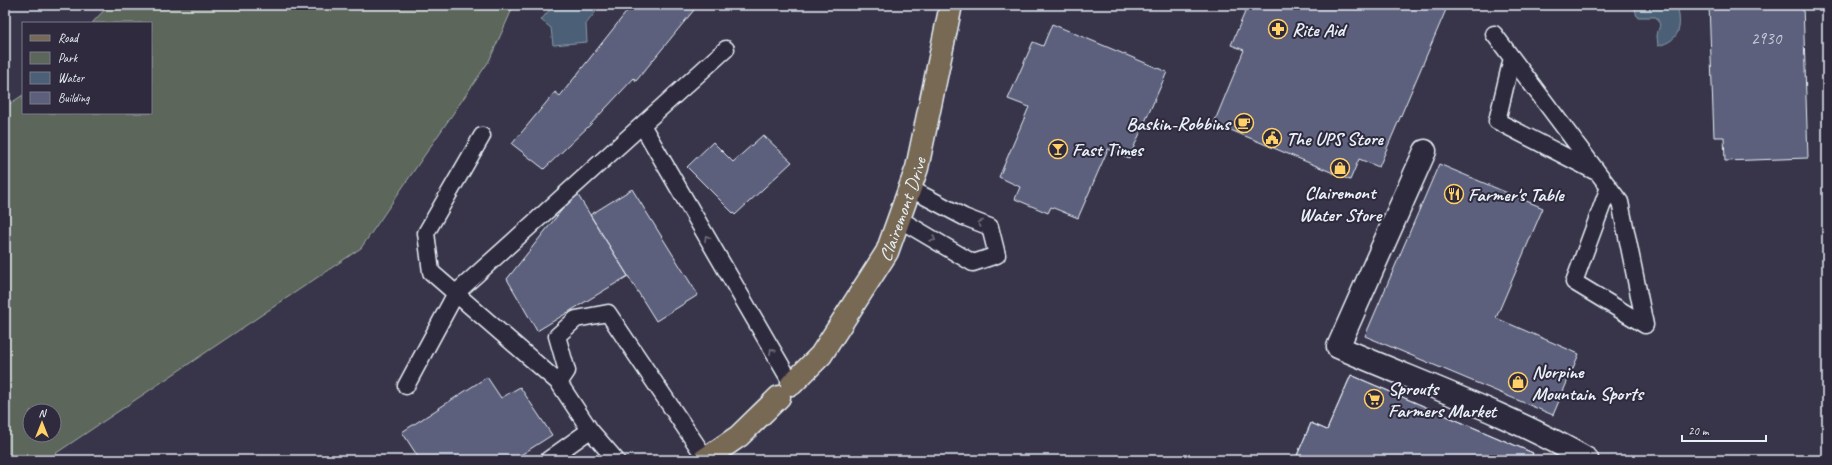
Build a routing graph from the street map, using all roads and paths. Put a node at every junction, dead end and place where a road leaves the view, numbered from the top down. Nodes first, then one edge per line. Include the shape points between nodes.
1 (951, 5) edge
2 (1494, 34) dead end
3 (726, 49) dead end
4 (1512, 58) junction
5 (642, 125) junction
6 (482, 136) dead end
7 (1424, 151) dead end
8 (1598, 173) junction
9 (1609, 187) junction
10 (910, 189) junction
11 (900, 219) junction
12 (456, 293) junction
13 (559, 383) junction
14 (406, 386) dead end
15 (785, 391) junction
16 (590, 430) junction
17 (705, 459) edge
18 (1587, 459) edge
19 (548, 460) edge
20 (616, 460) edge

1 - 10 main road, Clairemont Drive via 917,168
2 - 4 lane
3 - 5 lane
4 - 8 lane
4 - 8 lane via 1497,122
5 - 12 lane
15 -> 5 lane
6 - 12 lane via 426,233 431,272
7 - 18 street via 1338,347 1524,426
8 - 9 lane
9 - 9 lane via 1574,282 1645,325 1620,202
10 - 11 main road, Clairemont Drive
11 -> 10 lane via 973,263 997,255 990,227 964,217
11 - 15 main road, Clairemont Drive via 887,252 821,355
12 - 13 lane
12 - 14 lane
13 - 16 lane
13 - 17 lane via 567,371 557,336 576,319 608,313
15 - 17 main road, Clairemont Drive via 739,436
16 - 19 lane
16 - 20 lane

